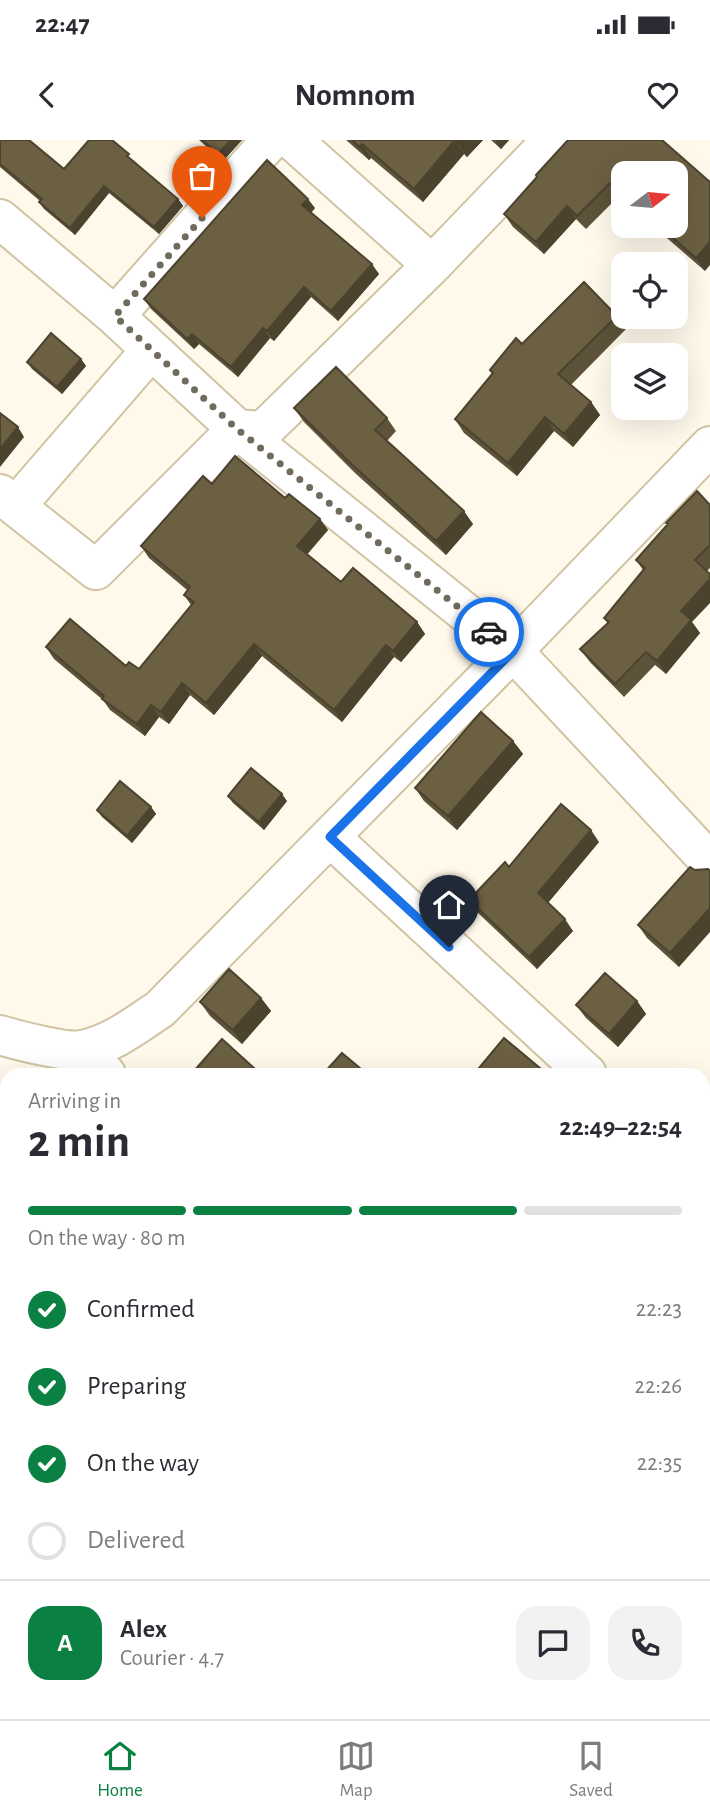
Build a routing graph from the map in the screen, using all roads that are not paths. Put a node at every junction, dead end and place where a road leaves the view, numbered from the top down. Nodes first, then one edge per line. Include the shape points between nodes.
1 (271, 140) edge
2 (292, 140) edge
3 (552, 140) edge
4 (0, 219) edge
5 (432, 265) junction
6 (115, 316) junction
7 (151, 350) junction
8 (237, 429) junction
9 (707, 454) edge
10 (8, 500) edge
11 (513, 651) junction
12 (330, 837) junction
13 (710, 862) edge
14 (0, 1035) edge
15 (93, 1063) edge
16 (580, 1068) edge

1 - 6 street
2 - 5 street
3 - 5 street
4 - 6 street
5 - 8 street via 263,431
6 - 7 street
7 - 8 street
7 - 10 street
8 - 10 street via 96,570
8 - 11 street
9 - 11 street
11 - 12 street
11 - 13 street
12 - 15 street via 160,1009 120,1036
12 - 16 street
14 - 15 street

